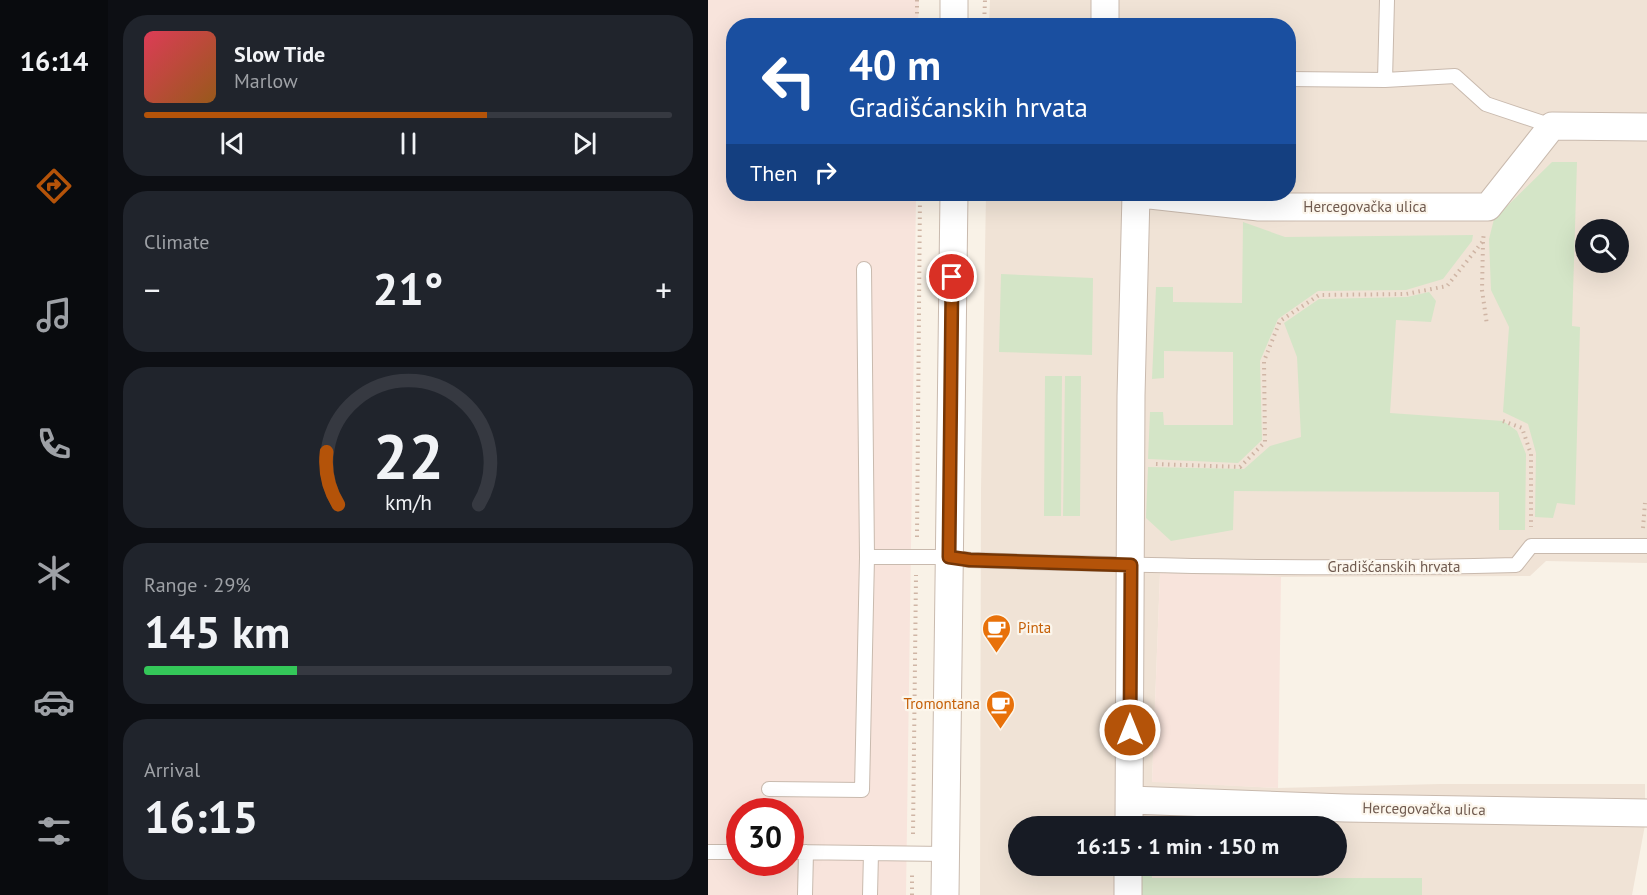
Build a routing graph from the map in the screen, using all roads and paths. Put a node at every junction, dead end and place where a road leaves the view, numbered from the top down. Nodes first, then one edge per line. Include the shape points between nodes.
1 (917, 0) edge
2 (954, 0) edge
3 (985, 0) edge
4 (1105, 0) edge
5 (1386, 0) edge
6 (917, 18) edge
7 (954, 18) edge
8 (984, 18) edge
9 (1105, 18) edge
10 (1296, 79) edge
11 (1385, 80) junction
12 (1552, 126) junction
13 (1647, 127) edge
14 (954, 201) edge
15 (1136, 201) edge
16 (1205, 201) edge
17 (1488, 207) junction
18 (1483, 241) junction
19 (864, 269) dead end
20 (1487, 325) dead end
21 (1503, 421) dead end
22 (1131, 463) junction
23 (1531, 546) junction
24 (1647, 546) edge
25 (867, 557) junction
26 (949, 557) junction
27 (1131, 565) junction
28 (769, 789) dead end
29 (1129, 813) edge
30 (1647, 813) edge
31 (708, 852) edge
32 (726, 852) edge
33 (806, 852) joint
34 (871, 853) junction
35 (945, 854) junction
36 (1128, 876) edge
37 (805, 895) edge
38 (870, 895) edge
39 (945, 895) edge
40 (1128, 895) edge

1 - 6 path
2 - 7 street
3 - 8 path
4 - 9 street
5 - 11 lane
10 - 11 lane
11 - 12 lane via 1455,75 1486,104
12 - 13 street
12 - 17 street
14 - 26 street
15 - 22 street
16 - 17 street, Hercegovačka ulica via 1259,207
17 - 18 path
18 - 20 path via 1482,290
18 - 22 path via 1447,286 1406,294 1318,295 1280,321 1264,361 1265,442 1240,467
19 - 25 lane
21 - 23 path via 1522,428 1531,453
22 - 27 street
23 - 24 lane
23 - 27 lane, Gradišćanskih hrvata via 1516,565
25 - 26 lane, Gradišćanskih hrvata
25 - 28 lane via 862,789
26 - 27 lane, Gradišćanskih hrvata
26 - 35 street
27 - 29 street
29 - 30 street, Hercegovačka ulica via 1301,807
31 - 32 lane
33 - 34 lane
33 - 37 lane
34 - 35 lane
34 - 38 lane
35 - 39 street
36 - 40 street

